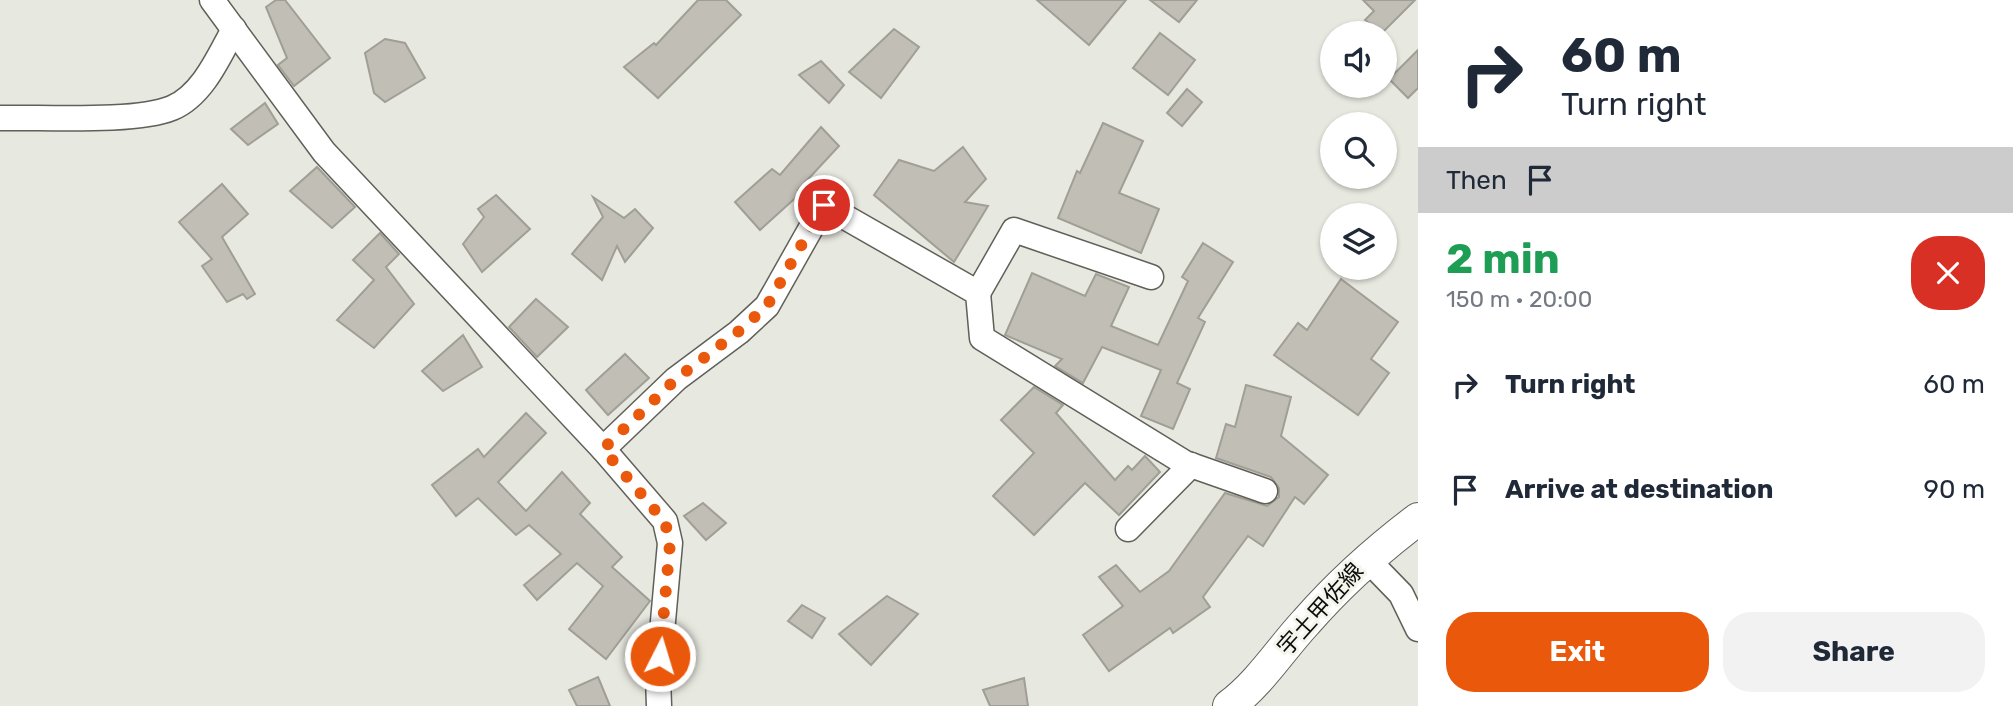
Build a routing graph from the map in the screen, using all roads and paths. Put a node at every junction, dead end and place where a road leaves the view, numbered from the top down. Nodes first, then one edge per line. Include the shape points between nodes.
1 (212, 0) edge
2 (234, 29) junction
3 (0, 118) edge
4 (1151, 276) dead end
5 (978, 293) junction
6 (603, 449) junction
7 (1191, 465) junction
8 (1265, 491) dead end
9 (1418, 519) edge
10 (1128, 529) dead end
11 (1366, 558) junction
12 (1418, 629) edge
13 (659, 706) edge
14 (1229, 706) edge

1 - 2 street
2 - 3 street via 204,82 173,108 128,116
2 - 6 street via 324,152
4 - 5 street via 1014,230
5 - 6 street via 824,205 767,306 676,379
5 - 7 street via 982,338
6 - 13 street via 665,522 670,543
7 - 8 street
7 - 10 street
9 - 11 main road, 宇土甲佐線
11 - 12 street via 1401,594
11 - 14 main road, 宇土甲佐線 via 1248,692

